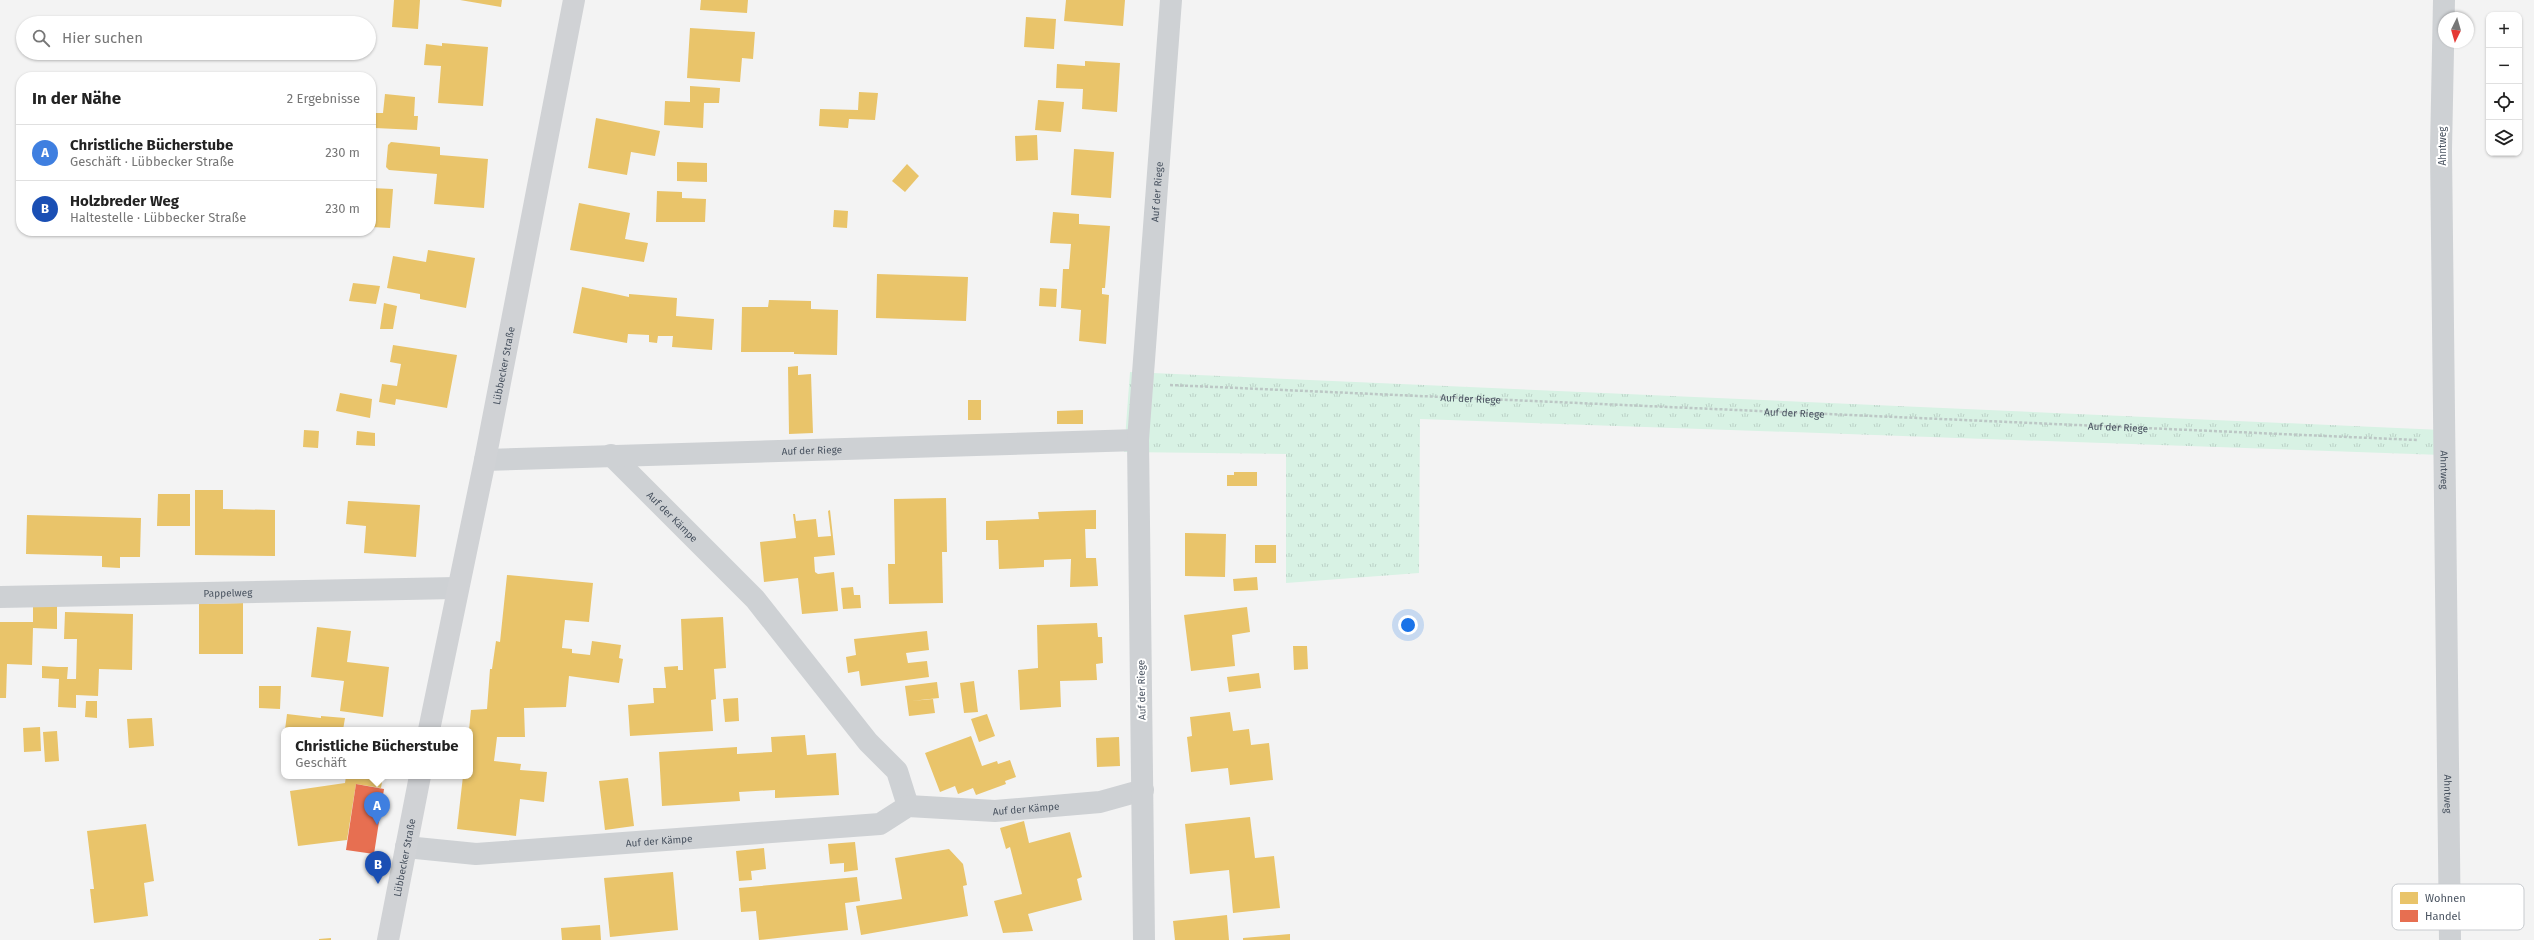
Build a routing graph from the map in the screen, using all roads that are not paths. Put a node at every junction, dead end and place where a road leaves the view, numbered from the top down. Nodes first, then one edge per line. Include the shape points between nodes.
1 (574, 0) edge
2 (1171, 0) edge
3 (2444, 0) edge
4 (1138, 440) junction
5 (611, 455) junction
6 (484, 460) junction
7 (456, 588) junction
8 (0, 597) edge
9 (430, 727) edge
10 (419, 779) edge
11 (1143, 790) junction
12 (908, 806) junction
13 (406, 847) junction
14 (2450, 884) edge
15 (2450, 930) edge
16 (388, 940) edge
17 (1144, 940) edge
18 (2450, 940) edge

1 - 6 main road, Lübbecker Straße
2 - 4 street, Auf der Riege
3 - 14 street, Ahntweg via 2441,150
4 - 5 street, Auf der Riege
4 - 11 street, Auf der Riege
5 - 6 street, Auf der Riege
5 - 12 street, Auf der Kämpe via 755,599 868,742 897,771
6 - 7 main road, Lübbecker Straße
7 - 8 street, Pappelweg
7 - 9 main road, Lübbecker Straße
10 - 13 main road, Lübbecker Straße
11 - 12 street, Auf der Kämpe via 1100,802 995,811
11 - 17 street, Auf der Riege
12 - 13 street, Auf der Kämpe via 880,824 476,854
13 - 16 main road, Lübbecker Straße
15 - 18 street, Ahntweg

